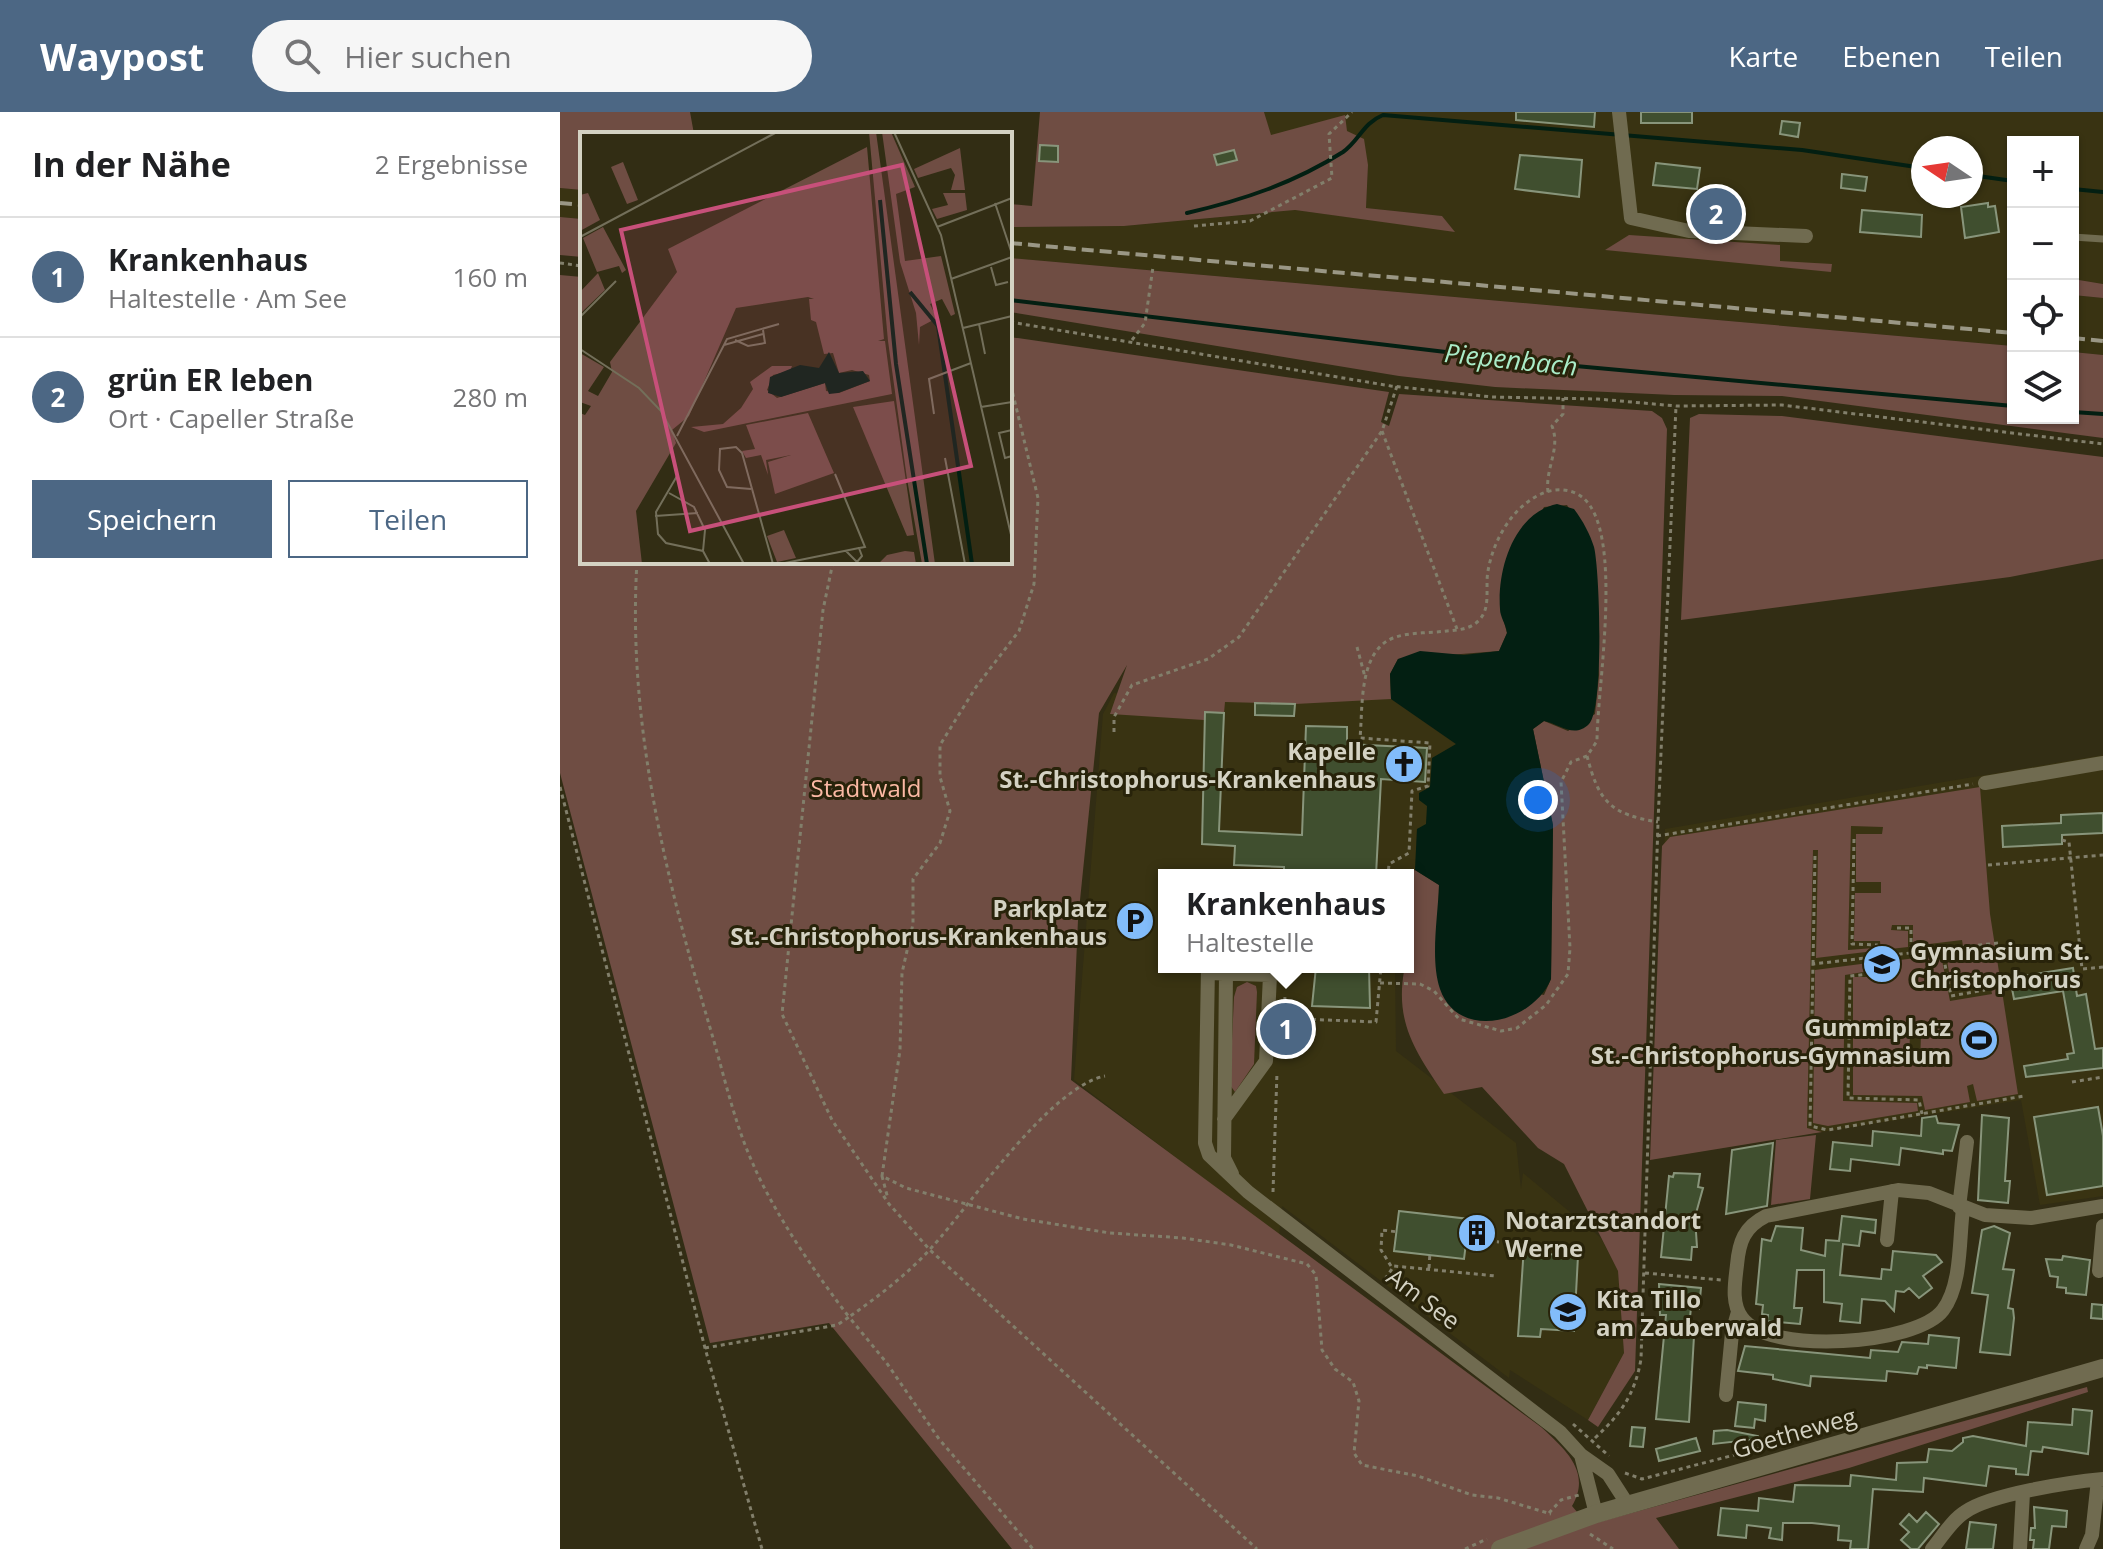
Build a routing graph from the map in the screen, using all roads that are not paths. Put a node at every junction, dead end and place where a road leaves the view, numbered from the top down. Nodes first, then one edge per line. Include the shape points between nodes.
1 (1619, 112) edge
2 (1806, 236) dead end
3 (2079, 237) edge
4 (2103, 239) edge
5 (2103, 763) edge
6 (1985, 783) road end
7 (1208, 973) edge
8 (1222, 973) edge
9 (1226, 974) junction
10 (1224, 1119) junction
11 (1967, 1142) dead end
12 (1236, 1181) junction
13 (1892, 1191) junction
14 (2103, 1206) edge
15 (1961, 1208) junction
16 (2103, 1226) edge
17 (1887, 1240) dead end
18 (2099, 1271) dead end
19 (1738, 1312) junction
20 (2103, 1368) edge
21 (1726, 1395) dead end
22 (1581, 1455) junction
23 (2101, 1479) edge
24 (2023, 1493) junction
25 (1628, 1505) junction
26 (1596, 1514) junction
27 (1498, 1542) edge
28 (1932, 1549) edge
29 (2020, 1549) edge
30 (2086, 1549) edge

1 - 2 street via 1631,218 1689,231
3 - 4 lane
5 - 6 street
7 - 12 street, Am See via 1205,1143 1209,1155
8 - 9 street, Am See
9 - 10 street
9 - 10 street, Am See via 1270,975 1266,1061
10 - 12 street via 1224,1158
11 - 15 street
12 - 22 street, Am See via 1560,1432
13 - 15 street via 1929,1193
13 - 17 street
13 - 19 street via 1755,1221 1739,1244
14 - 15 street via 2031,1218
15 - 19 street via 1952,1293 1945,1309 1927,1322 1837,1343 1765,1334
16 - 18 street
19 - 21 street
20 - 25 street, Goetheweg
22 - 25 street, Am See via 1612,1469
22 - 26 street, Am See
23 - 24 street
23 - 30 street
24 - 28 street via 1962,1513
24 - 29 street
25 - 26 street, Goetheweg
26 - 27 street, Goetheweg

